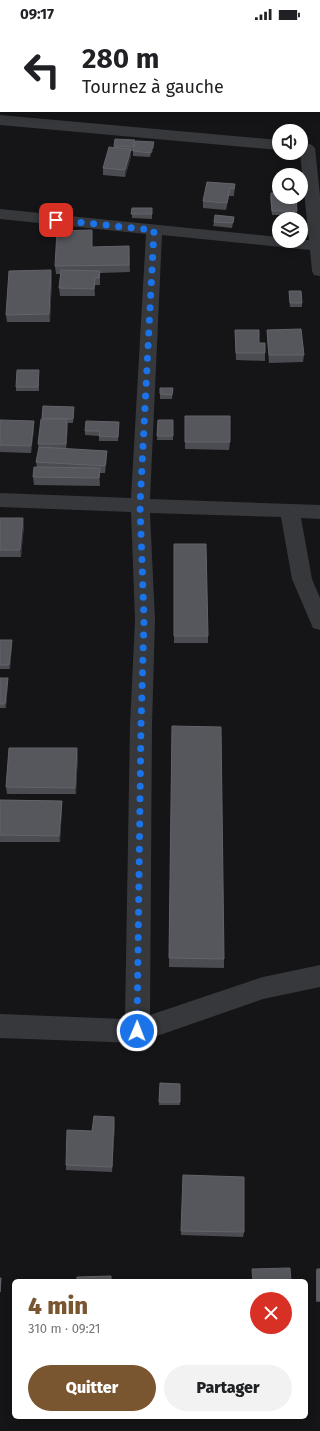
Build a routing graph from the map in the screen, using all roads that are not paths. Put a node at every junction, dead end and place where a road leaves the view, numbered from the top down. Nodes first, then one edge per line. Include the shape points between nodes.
1 (0, 120) edge
2 (272, 144) edge
3 (309, 148) edge
4 (0, 214) edge
5 (154, 230) junction
6 (317, 246) junction
7 (320, 271) edge
8 (0, 500) edge
9 (140, 505) junction
10 (290, 511) junction
11 (320, 512) edge
12 (302, 579) junction
13 (320, 592) edge
14 (320, 622) edge
15 (320, 976) edge
16 (0, 1026) edge
17 (137, 1031) junction

1 - 2 street
3 - 6 street
4 - 5 street
5 - 6 street
5 - 9 street
6 - 7 street
8 - 9 street
9 - 10 street
9 - 17 street via 144,620
10 - 11 street
10 - 12 street
12 - 13 street
12 - 14 street
15 - 17 street via 263,988
16 - 17 street

